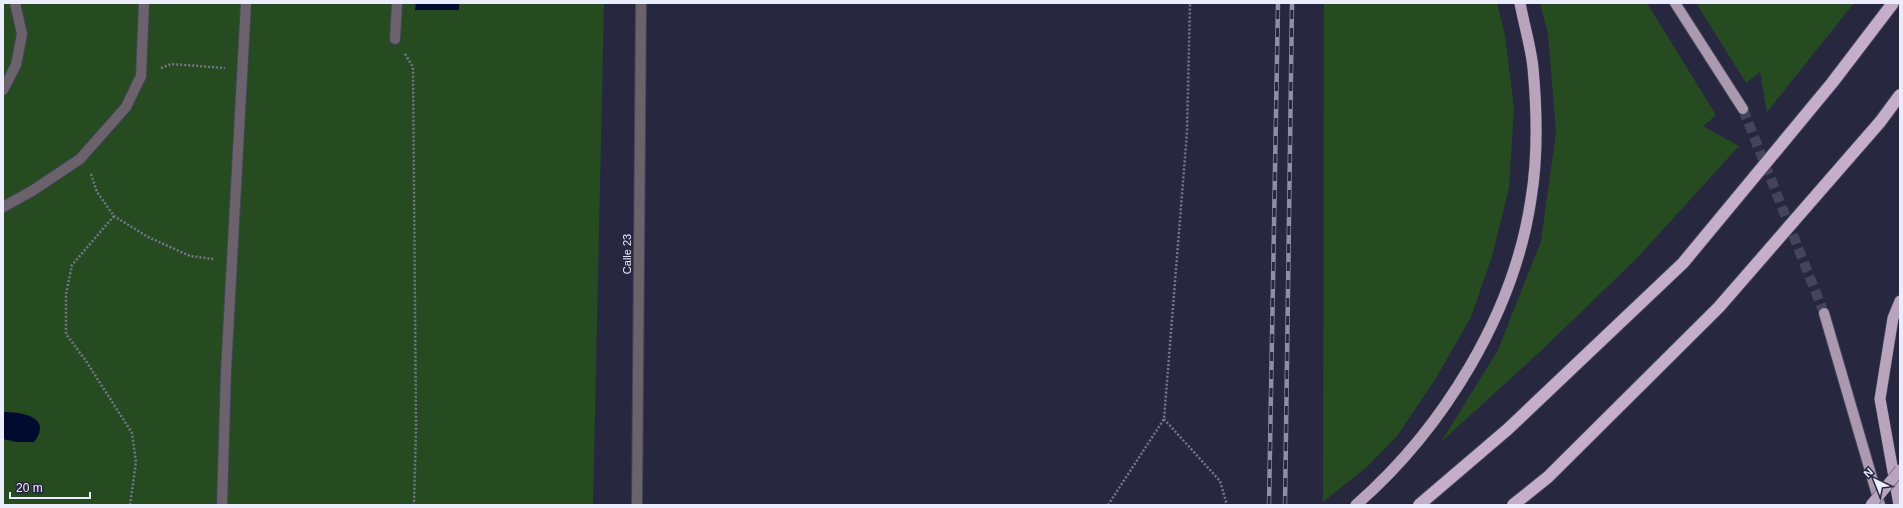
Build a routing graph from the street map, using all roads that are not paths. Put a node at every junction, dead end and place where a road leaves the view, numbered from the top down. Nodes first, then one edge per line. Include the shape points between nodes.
1 (15, 3) edge
2 (144, 3) edge
3 (246, 3) edge
4 (397, 3) edge
5 (641, 3) edge
6 (1520, 3) edge
7 (1675, 3) edge
8 (1893, 3) edge
9 (395, 39) road end
10 (3, 90) edge
11 (1900, 95) edge
12 (1743, 109) tunnel mouth
13 (3, 207) edge
14 (1900, 301) edge
15 (1824, 313) tunnel mouth
16 (1900, 470) edge
17 (222, 505) edge
18 (636, 505) edge
19 (1356, 505) edge
20 (1419, 505) edge
21 (1513, 505) edge
22 (1871, 505) edge
23 (1880, 505) edge
24 (1899, 505) edge

1 - 10 street via 22,34 16,65
2 - 13 street via 141,76 126,107 80,159 32,192
3 - 17 street via 226,371
4 - 9 street
5 - 18 street, Calle 23
6 - 19 highway via 1533,68 1535,145 1532,198 1520,251 1504,300 1478,352 1432,425 1384,480
7 - 12 main road
8 - 20 highway, bridge via 1684,263 1508,429
11 - 21 highway, bridge via 1880,122 1719,307 1548,477
14 - 24 highway via 1893,318 1880,399
15 - 23 main road
16 - 22 highway, bridge

